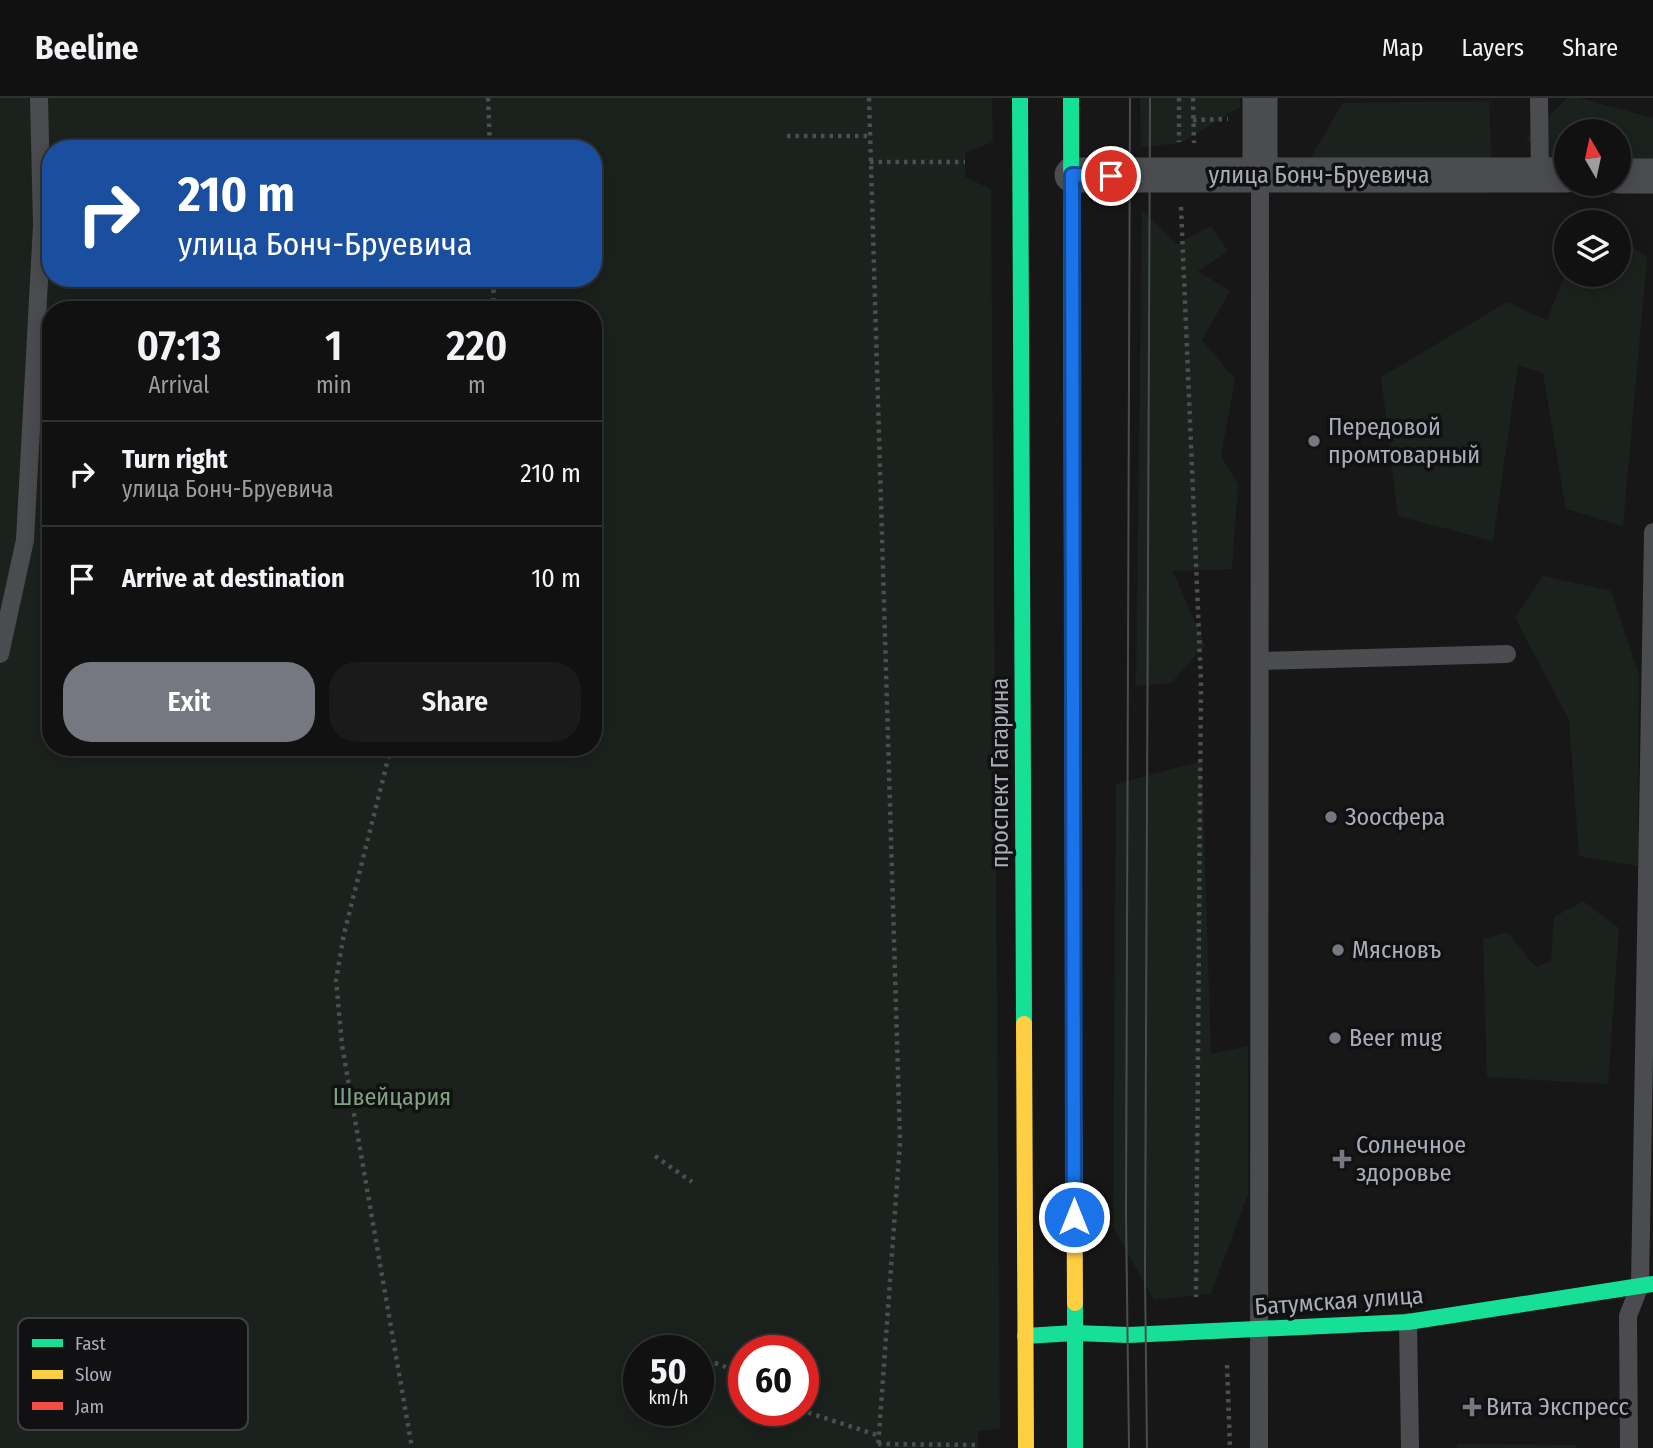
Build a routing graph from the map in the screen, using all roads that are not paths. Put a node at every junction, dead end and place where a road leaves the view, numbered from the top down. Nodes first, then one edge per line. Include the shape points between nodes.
1 (38, 98) edge
2 (1020, 98) edge
3 (1071, 98) edge
4 (1260, 98) edge
5 (1539, 98) edge
6 (1260, 174) junction
7 (1072, 175) junction
8 (1553, 175) edge
9 (1631, 176) edge
10 (1653, 176) edge
11 (1653, 532) edge
12 (0, 654) edge
13 (1507, 654) dead end
14 (1261, 661) junction
15 (1647, 1285) edge
16 (1408, 1322) junction
17 (1258, 1330) junction
18 (1074, 1333) junction
19 (1025, 1336) junction
20 (1026, 1448) edge
21 (1076, 1448) edge
22 (1259, 1448) edge
23 (1410, 1448) edge
24 (1629, 1448) edge

1 - 12 lane via 41,225 25,540
2 - 19 main road, проспект Гагарина
3 - 7 main road
4 - 6 street
5 - 8 lane
6 - 7 street, улица Бонч-Бруевича
6 - 8 street, улица Бонч-Бруевича
6 - 14 lane
7 - 18 main road
9 - 10 street
11 - 15 lane
13 - 14 lane
14 - 17 lane
15 - 16 main road, Батумская улица
15 - 24 lane via 1628,1316
16 - 17 main road, Батумская улица
16 - 23 lane
17 - 18 main road, Батумская улица
17 - 22 lane
18 - 19 main road, Батумская улица
18 - 21 main road
19 - 20 main road, проспект Гагарина

